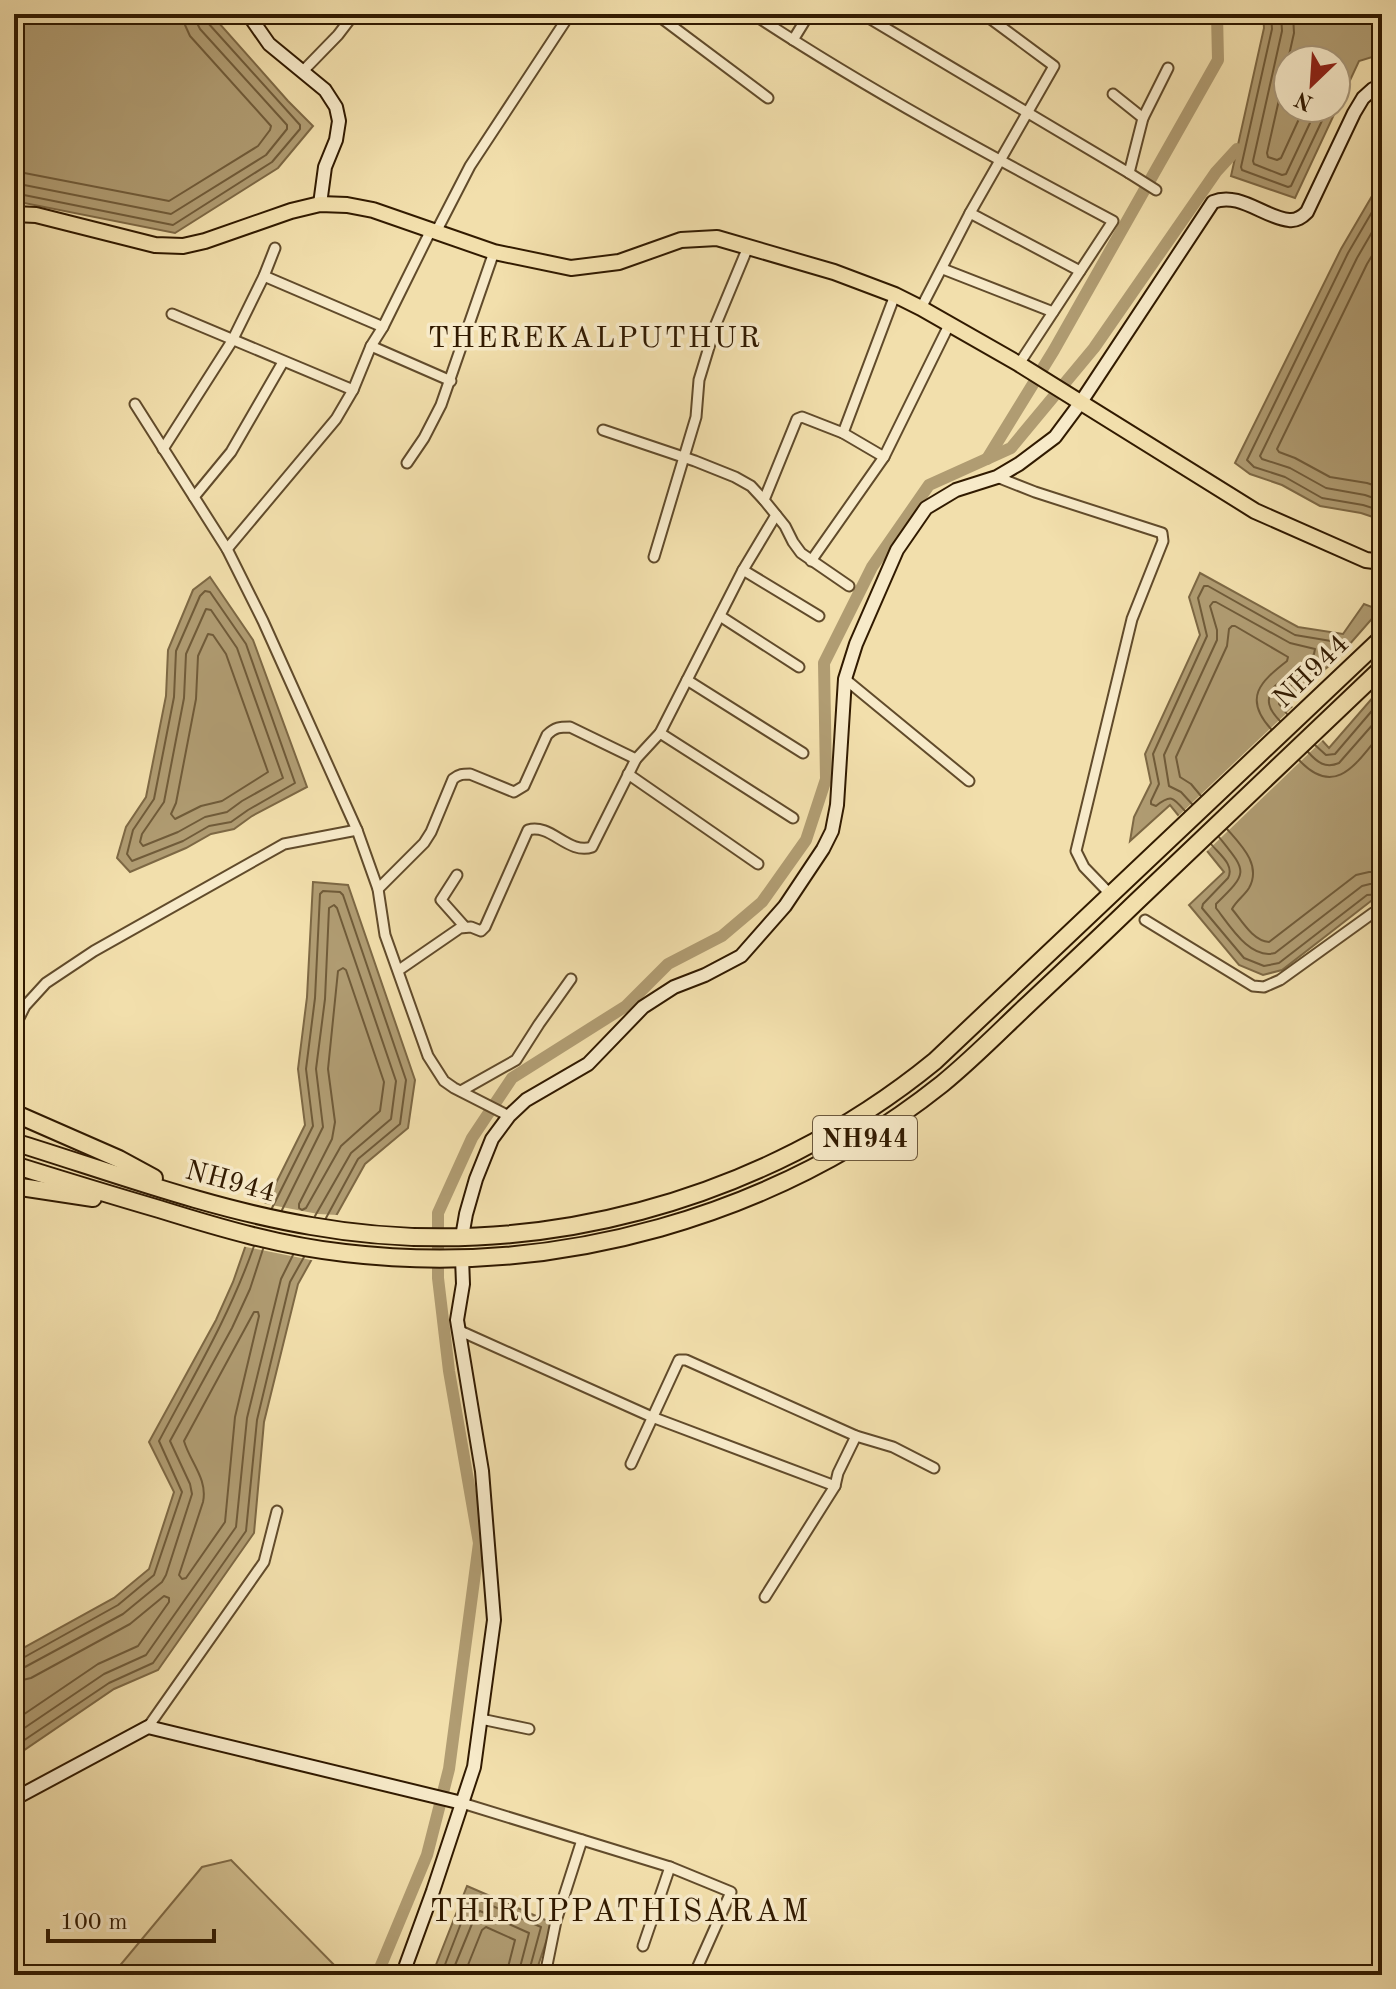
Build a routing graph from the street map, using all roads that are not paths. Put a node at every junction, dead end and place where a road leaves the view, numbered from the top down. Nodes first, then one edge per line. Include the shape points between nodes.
1 (248, 14) edge
2 (354, 14) edge
3 (570, 14) edge
4 (656, 14) edge
5 (753, 14) edge
6 (809, 14) edge
7 (862, 14) edge
8 (984, 14) edge
9 (1000, 18) edge
10 (793, 40) junction
11 (1168, 68) dead end
12 (302, 72) junction
13 (1382, 86) edge
14 (1113, 94) dead end
15 (768, 98) dead end
16 (1028, 112) junction
17 (1143, 118) junction
18 (1000, 161) junction
19 (1129, 173) junction
20 (1156, 190) dead end
21 (320, 204) junction
22 (970, 213) junction
23 (14, 214) edge
24 (434, 231) junction
25 (748, 247) junction
26 (275, 248) dead end
27 (494, 252) junction
28 (943, 269) junction
29 (1080, 271) junction
30 (264, 276) junction
31 (895, 295) junction
32 (921, 308) junction
33 (1053, 312) junction
34 (172, 314) dead end
35 (950, 323) junction
36 (383, 327) junction
37 (232, 341) junction
38 (371, 346) junction
39 (283, 362) junction
40 (1024, 367) junction
41 (451, 381) junction
42 (353, 390) junction
43 (1076, 399) junction
44 (135, 404) dead end
45 (603, 430) dead end
46 (843, 433) junction
47 (163, 449) junction
48 (884, 457) junction
49 (685, 458) junction
50 (407, 463) dead end
51 (997, 477) junction
52 (194, 497) junction
53 (764, 500) junction
54 (776, 515) junction
55 (227, 549) junction
56 (654, 557) dead end
57 (811, 561) junction
58 (1382, 562) edge
59 (743, 570) junction
60 (849, 586) dead end
61 (720, 616) junction
62 (819, 616) dead end
63 (1382, 638) edge
64 (799, 667) dead end
65 (1382, 668) edge
66 (845, 679) junction
67 (687, 680) junction
68 (660, 733) junction
69 (803, 753) dead end
70 (636, 759) junction
71 (628, 774) junction
72 (969, 781) dead end
73 (793, 818) dead end
74 (357, 830) junction
75 (758, 864) dead end
76 (457, 875) dead end
77 (378, 889) junction
78 (1111, 895) junction
79 (1382, 914) edge
80 (1145, 920) dead end
81 (465, 927) junction
82 (399, 970) junction
83 (571, 979) dead end
84 (14, 1028) edge
85 (461, 1091) junction
86 (14, 1113) edge
87 (503, 1113) junction
88 (14, 1142) edge
89 (14, 1165) edge
90 (14, 1186) edge
91 (187, 1196) junction
92 (165, 1211) junction
93 (456, 1237) junction
94 (456, 1258) junction
95 (458, 1330) junction
96 (652, 1417) junction
97 (856, 1436) junction
98 (631, 1464) dead end
99 (934, 1468) dead end
100 (835, 1486) junction
101 (277, 1511) dead end
102 (765, 1597) dead end
103 (481, 1719) junction
104 (148, 1727) junction
105 (529, 1729) dead end
106 (14, 1799) edge
107 (457, 1802) junction
108 (582, 1840) junction
109 (670, 1867) junction
110 (643, 1946) dead end
111 (406, 1975) edge
112 (545, 1975) edge
113 (694, 1975) edge

1 - 12 street via 269,44
2 - 12 street
3 - 24 street via 470,166
4 - 15 street
5 - 10 street
6 - 10 street
7 - 16 street
8 - 9 street
9 - 16 street via 1054,66
10 - 18 street
11 - 17 street
12 - 21 street via 325,90 339,121
13 - 43 street via 1363,98 1301,217 1289,220 1222,198 1213,202
14 - 17 street
16 - 18 street
16 - 19 street
17 - 19 street
18 - 22 street
18 - 29 street via 1113,221
19 - 20 street
21 - 23 main road via 183,246 155,245
21 - 24 main road via 373,210
22 - 28 street
22 - 29 street
24 - 27 main road
24 - 36 street
25 - 27 main road via 717,238 681,240 619,262 571,268
25 - 31 main road
25 - 49 street via 699,380
26 - 30 street
27 - 41 street
28 - 32 street
28 - 33 street
29 - 33 street
30 - 36 street
30 - 37 street
31 - 32 main road
31 - 46 street
32 - 35 main road
33 - 40 street
34 - 37 street
35 - 40 main road
35 - 48 street
36 - 38 street
37 - 39 street
37 - 47 street
38 - 41 street
38 - 42 street
39 - 42 street
39 - 52 street via 231,452
40 - 43 main road
41 - 50 street
42 - 55 street via 336,419
43 - 51 street via 1055,437
43 - 58 main road via 1255,511 1366,560
44 - 47 street
45 - 49 street
46 - 48 street
46 - 53 street via 797,419
47 - 52 street
48 - 57 street
49 - 53 street via 735,477
49 - 56 street
51 - 66 street via 956,490 926,508 897,550
51 - 78 street via 1162,533 1132,619 1076,851
52 - 55 street
53 - 54 street
54 - 57 street
54 - 59 street
55 - 74 street
57 - 60 street
59 - 61 street
59 - 62 street
61 - 64 street
61 - 67 street
63 - 78 highway, NH944 / NH944
65 - 94 highway, NH944 / NH944 via 961,1067 863,1140 743,1200 661,1228 570,1248
66 - 72 street
66 - 87 street via 832,831 785,906 741,956 643,1007 588,1064
67 - 68 street
67 - 69 street
68 - 70 street
68 - 73 street
70 - 71 street
70 - 77 street via 570,727 559,727 547,735 521,789 514,792 470,774 457,775 424,843
71 - 75 street
71 - 81 street via 592,847 576,848 534,827 528,830 485,927
74 - 77 street
74 - 84 street via 284,844 94,951 46,983
76 - 81 street via 441,900
77 - 82 street via 385,935
78 - 93 highway, NH944 / NH944 via 927,1068 803,1148 729,1183 615,1218
79 - 80 street via 1373,913 1264,987 1253,986
81 - 82 street
82 - 85 street via 428,1056 444,1081
83 - 85 street via 516,1060
85 - 87 street
86 - 91 highway
87 - 93 street
88 - 91 highway, NH944 / NH944
89 - 92 highway, NH944 / NH944
90 - 92 highway
91 - 93 highway, NH944 / NH944 via 335,1230
92 - 94 highway, NH944 / NH944 via 271,1241 331,1251
94 - 95 street via 463,1284
95 - 96 street
95 - 103 street via 482,1471 494,1620
96 - 97 street via 679,1360 686,1360
96 - 98 street
96 - 100 street
97 - 99 street
97 - 100 street
100 - 102 street
101 - 104 street via 264,1562
103 - 105 street
103 - 107 street via 474,1767
104 - 106 street
104 - 107 street
107 - 108 street
107 - 111 street
108 - 109 street
108 - 112 street
109 - 110 street
109 - 113 street via 731,1892

